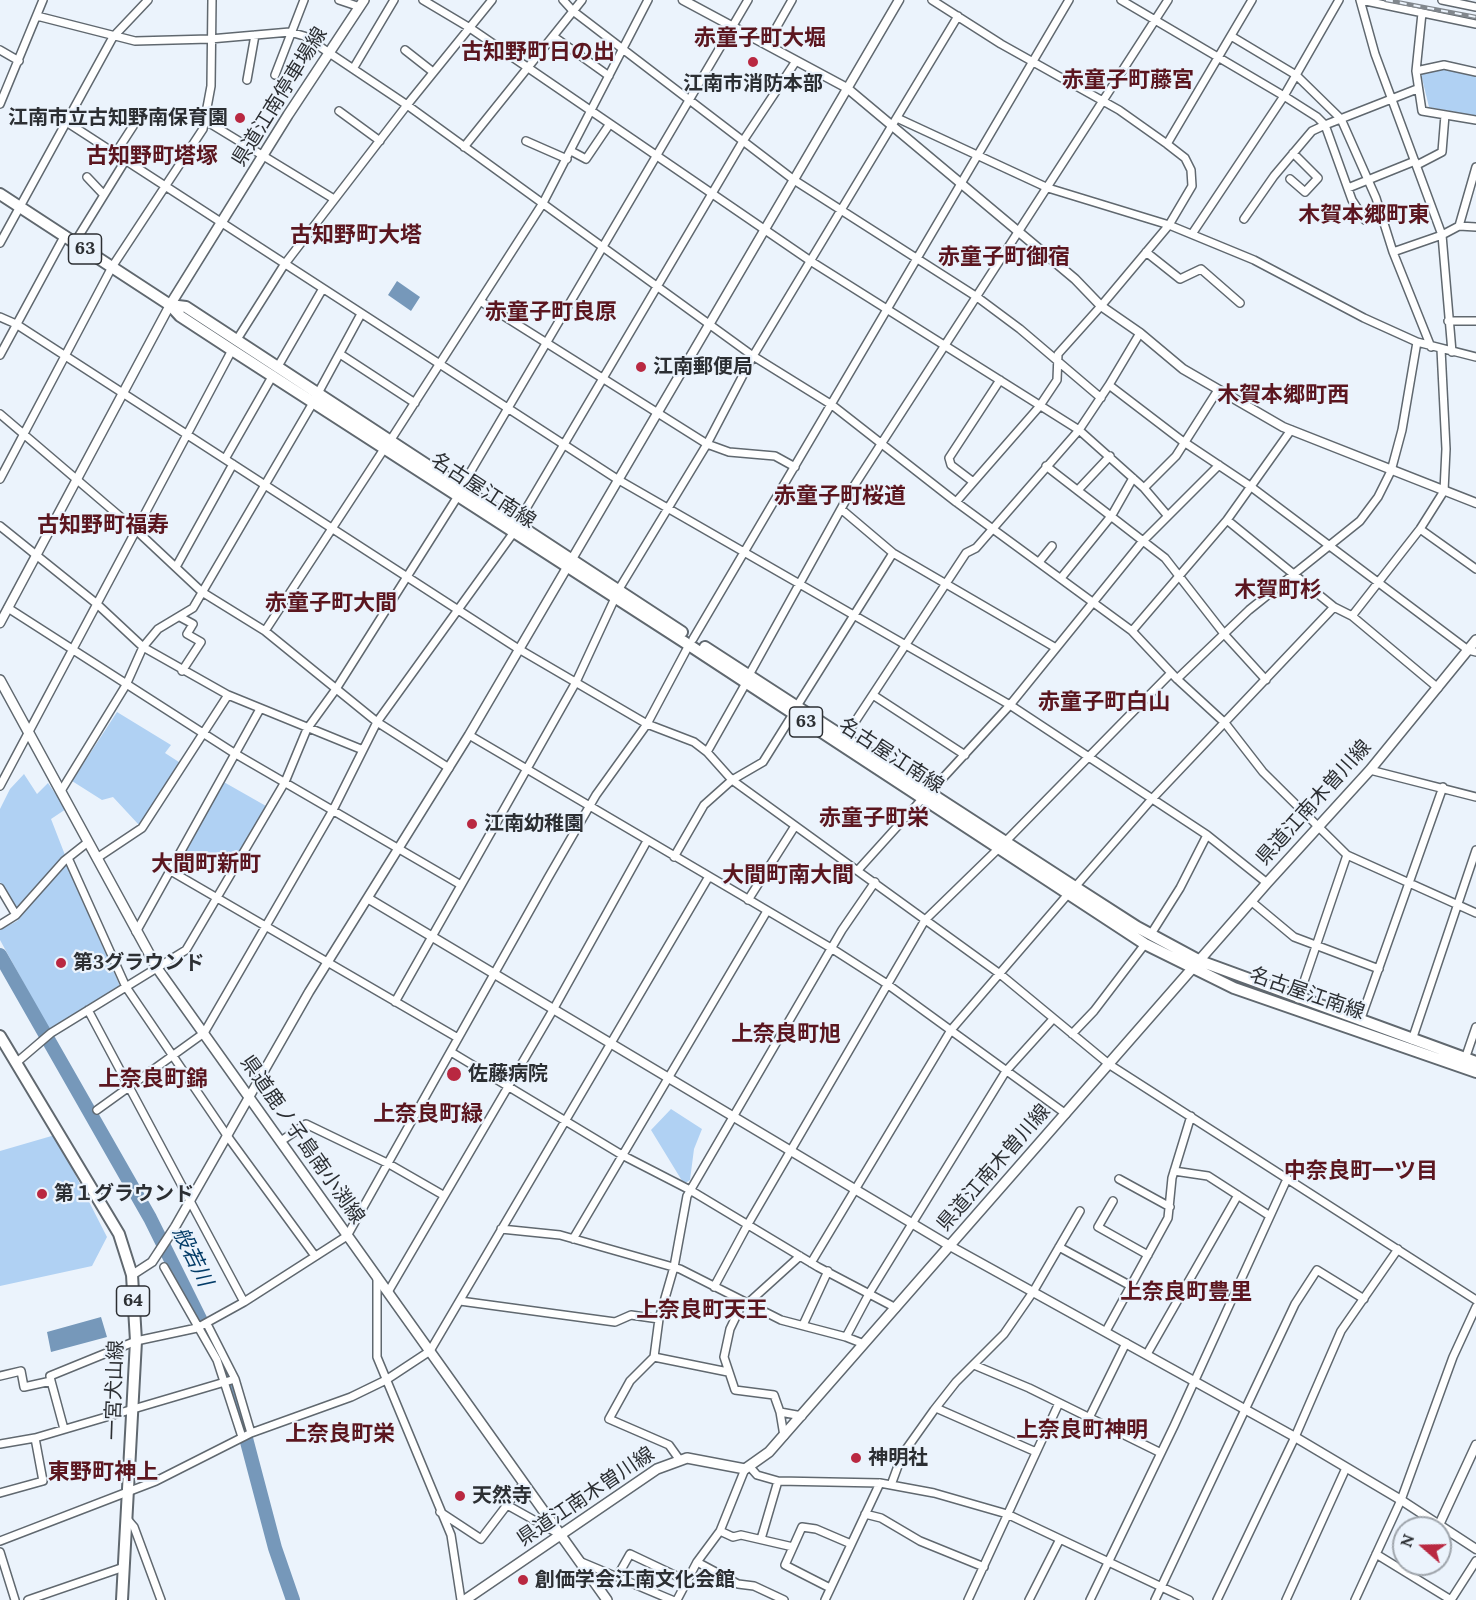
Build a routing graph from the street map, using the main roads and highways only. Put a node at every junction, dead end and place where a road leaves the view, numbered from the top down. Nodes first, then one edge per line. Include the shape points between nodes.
1 (362, 3) edge
2 (0, 194) edge
3 (170, 305) junction
4 (1476, 640) edge
5 (1472, 651) edge
6 (0, 680) edge
7 (1072, 890) junction
8 (1196, 966) junction
9 (0, 1036) edge
10 (1476, 1062) edge
11 (1476, 1072) edge
12 (561, 1535) junction
13 (122, 1600) edge
14 (463, 1600) edge
15 (607, 1600) edge

1 - 3 main road, 県道江南停車場線
2 - 3 main road, 名古屋江南線 / 63
3 - 7 main road, 名古屋江南線 / 63 via 180,316 275,372
4 - 5 main road, 県道江南木曽川線
5 - 8 main road, 県道江南木曽川線
6 - 12 main road, 県道鹿ノ子島南小渕線 via 157,968
7 - 8 main road, 名古屋江南線 / 63 via 1151,934
7 - 8 main road, 名古屋江南線 / 63 via 1145,944
8 - 10 main road, 名古屋江南線 / 63
8 - 11 main road, 名古屋江南線 / 63 via 1292,1009
8 - 12 main road, 県道江南木曽川線 via 784,1436 748,1468 679,1459 657,1469
9 - 13 main road, 一宮犬山線 / 64 via 119,1234 132,1275 136,1341
12 - 14 main road, 県道江南木曽川線
12 - 15 main road, 県道鹿ノ子島南小渕線

